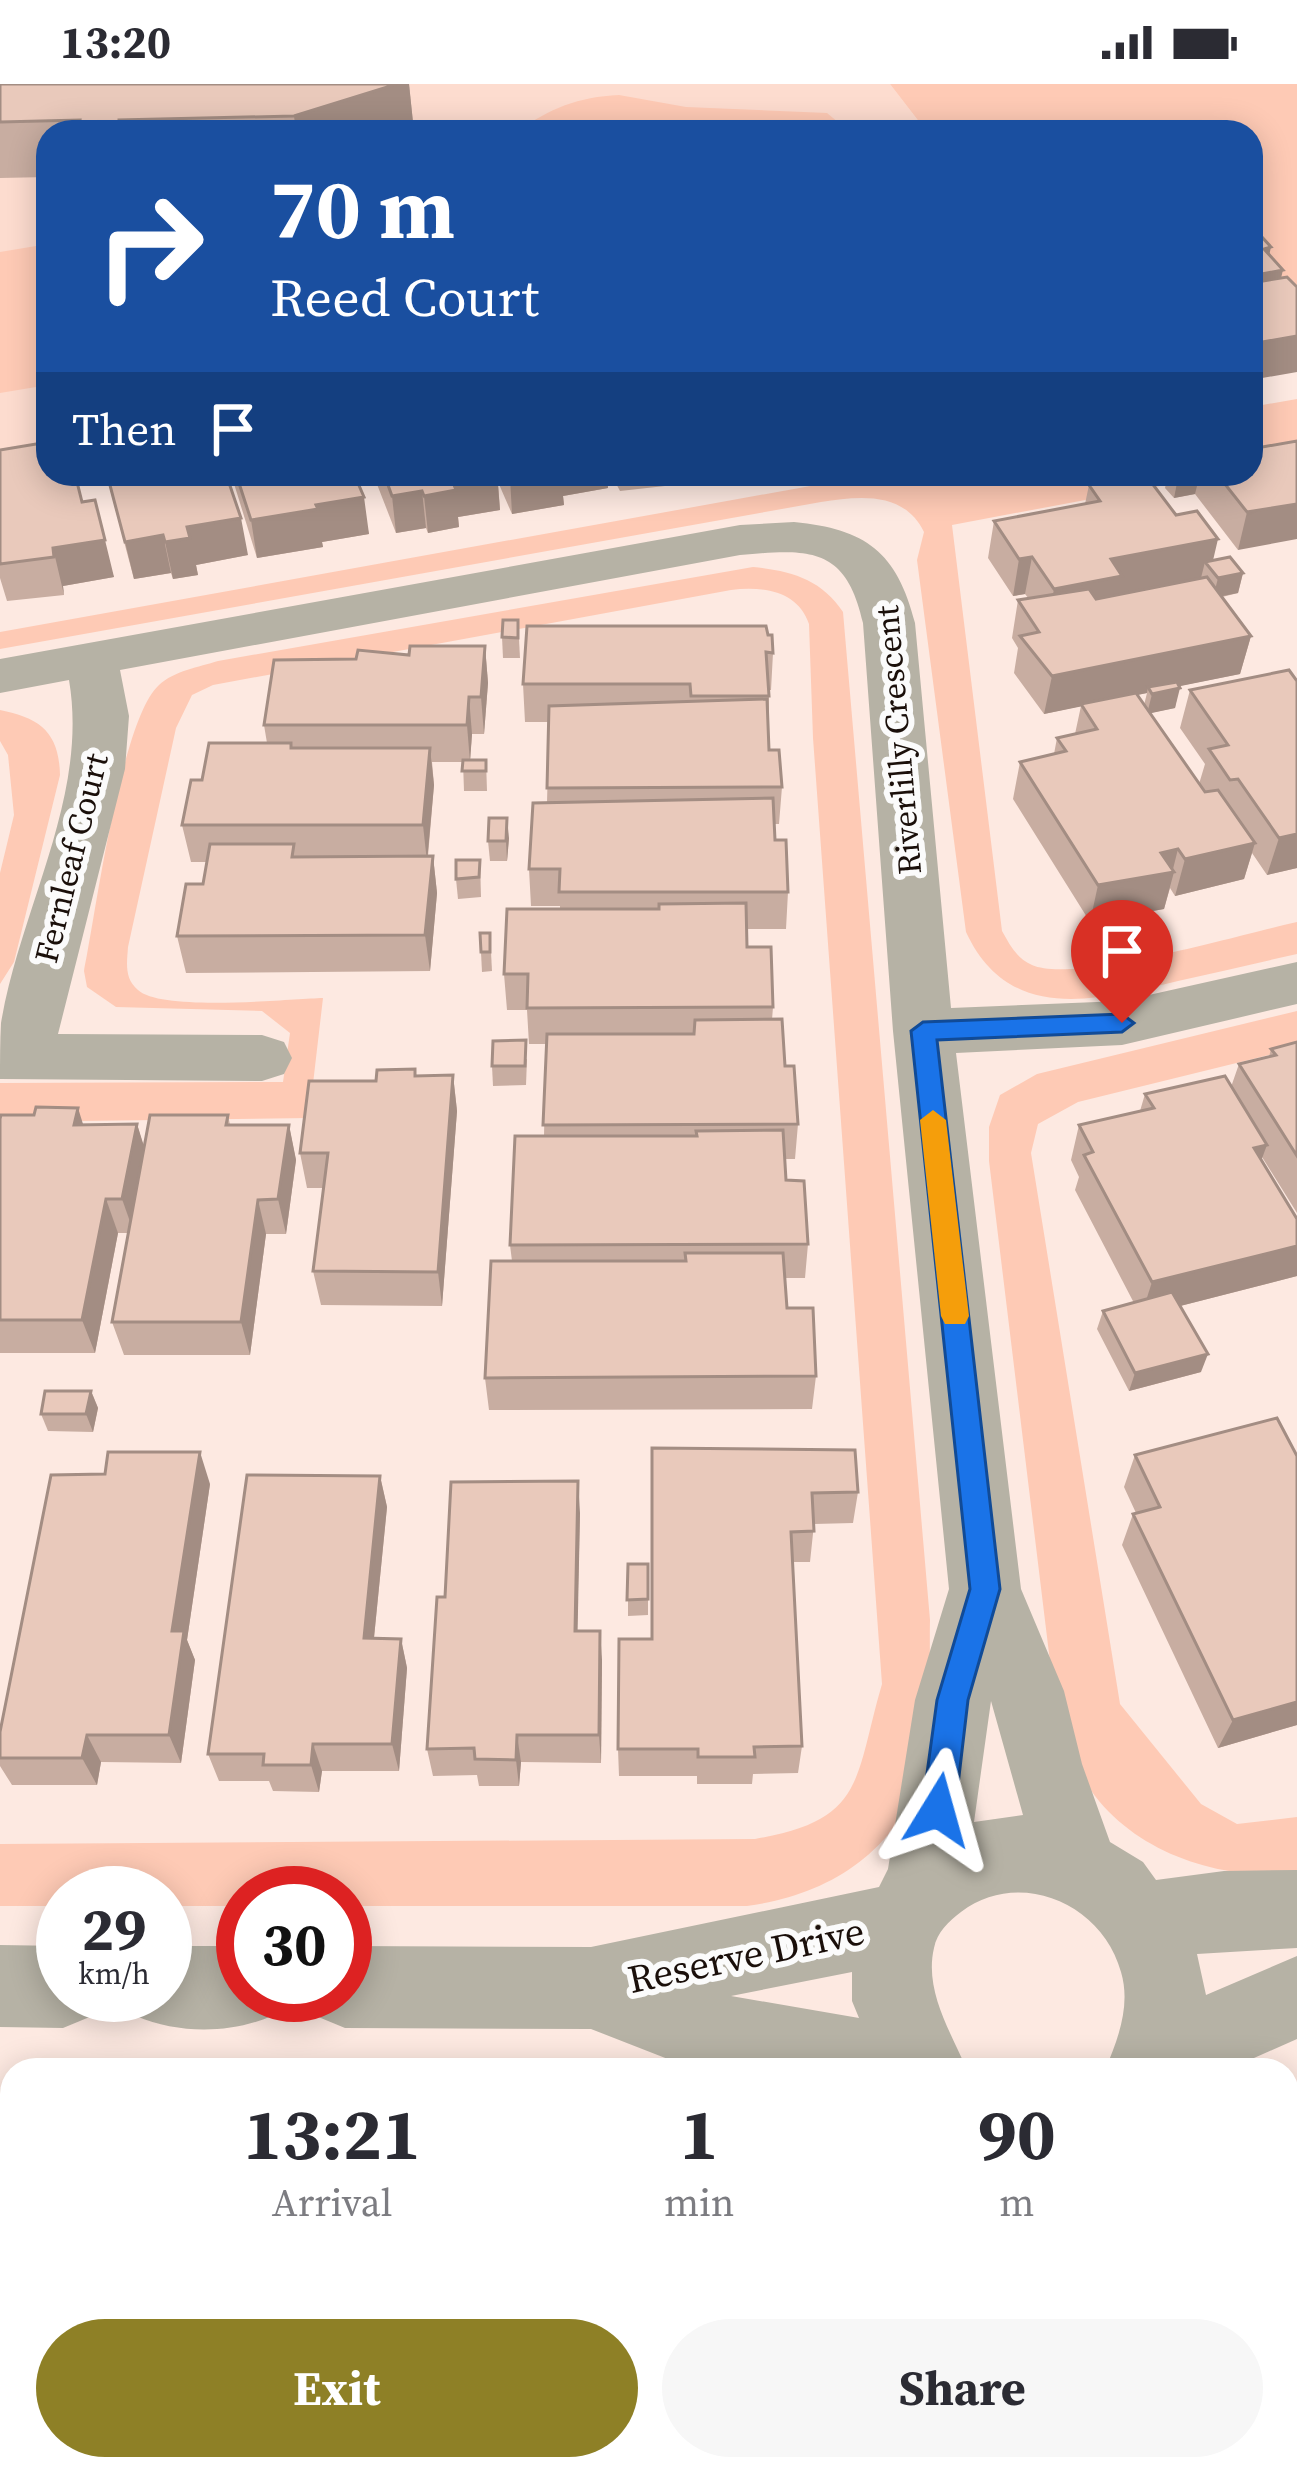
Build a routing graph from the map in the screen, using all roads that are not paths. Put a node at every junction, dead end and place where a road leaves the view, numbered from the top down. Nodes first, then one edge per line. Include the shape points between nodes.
1 (92, 659) junction
2 (0, 676) edge
3 (1297, 983) edge
4 (923, 1031) junction
5 (11, 1056) edge
6 (262, 1058) dead end
7 (985, 1589) junction
8 (1079, 1865) junction
9 (913, 1903) junction
10 (1297, 1909) edge
11 (1143, 1922) junction
12 (0, 1986) edge
13 (36, 1987) edge
14 (372, 1987) edge
15 (591, 1988) junction
16 (1297, 1997) edge
17 (846, 2058) edge
18 (917, 2058) edge
19 (1152, 2058) edge
20 (1158, 2058) edge

1 - 2 street, Riverlilly Crescent
1 - 4 street, Riverlilly Crescent via 725,542 827,540 876,572 885,592
1 - 5 street, Fernleaf Court via 102,716 98,769
3 - 4 street via 1122,1023
4 - 7 street, Riverlilly Crescent
5 - 6 street, Fernleaf Court
7 - 8 street, Riverlilly Crescent
7 - 9 street, Riverlilly Crescent via 952,1700
8 - 9 street, Reserve Drive via 999,1851 959,1862
8 - 11 street via 1114,1888
9 - 15 street, Reserve Drive
9 - 18 street, Riverlilly Crescent via 890,1959 890,1996
10 - 11 street
11 - 19 street via 1161,1964 1167,2008
12 - 13 street
14 - 15 street, Reserve Drive
15 - 17 street, Reserve Drive via 705,2032
16 - 20 street

